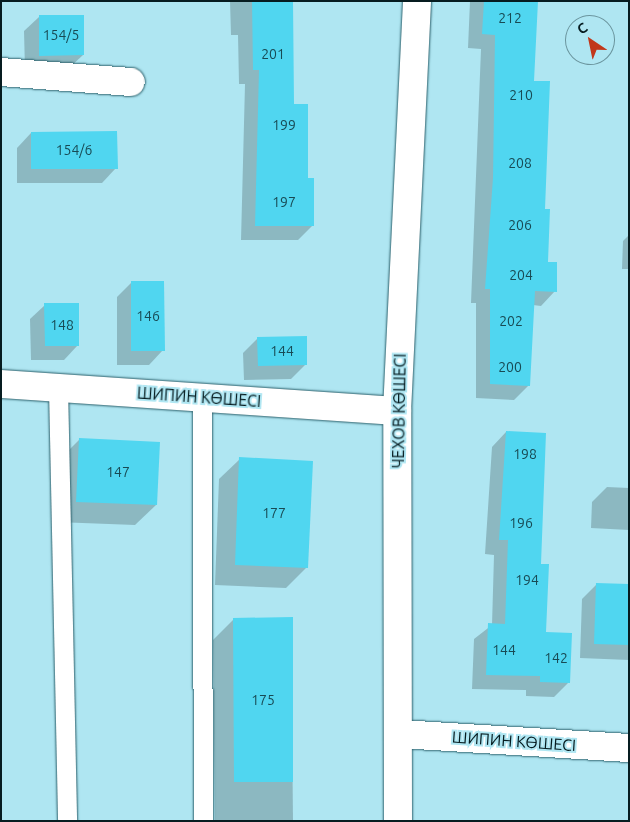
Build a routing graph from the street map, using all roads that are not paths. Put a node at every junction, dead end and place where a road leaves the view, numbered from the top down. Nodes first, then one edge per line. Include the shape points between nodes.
1 (417, 1) edge
2 (1, 72) edge
3 (131, 82) dead end
4 (1, 384) edge
5 (58, 387) junction
6 (202, 397) junction
7 (397, 412) junction
8 (400, 734) junction
9 (629, 748) edge
10 (67, 821) edge
11 (203, 821) edge
12 (398, 821) edge

1 - 7 street, ЧЕХОВ КӨШЕСІ
2 - 3 street
4 - 5 street, ШИПИН КӨШЕСІ
5 - 6 street, ШИПИН КӨШЕСІ
5 - 10 lane
6 - 7 street, ШИПИН КӨШЕСІ
6 - 11 lane
7 - 8 street, ЧЕХОВ КӨШЕСІ
8 - 9 street, ШИПИН КӨШЕСІ
8 - 12 street, ЧЕХОВ КӨШЕСІ

